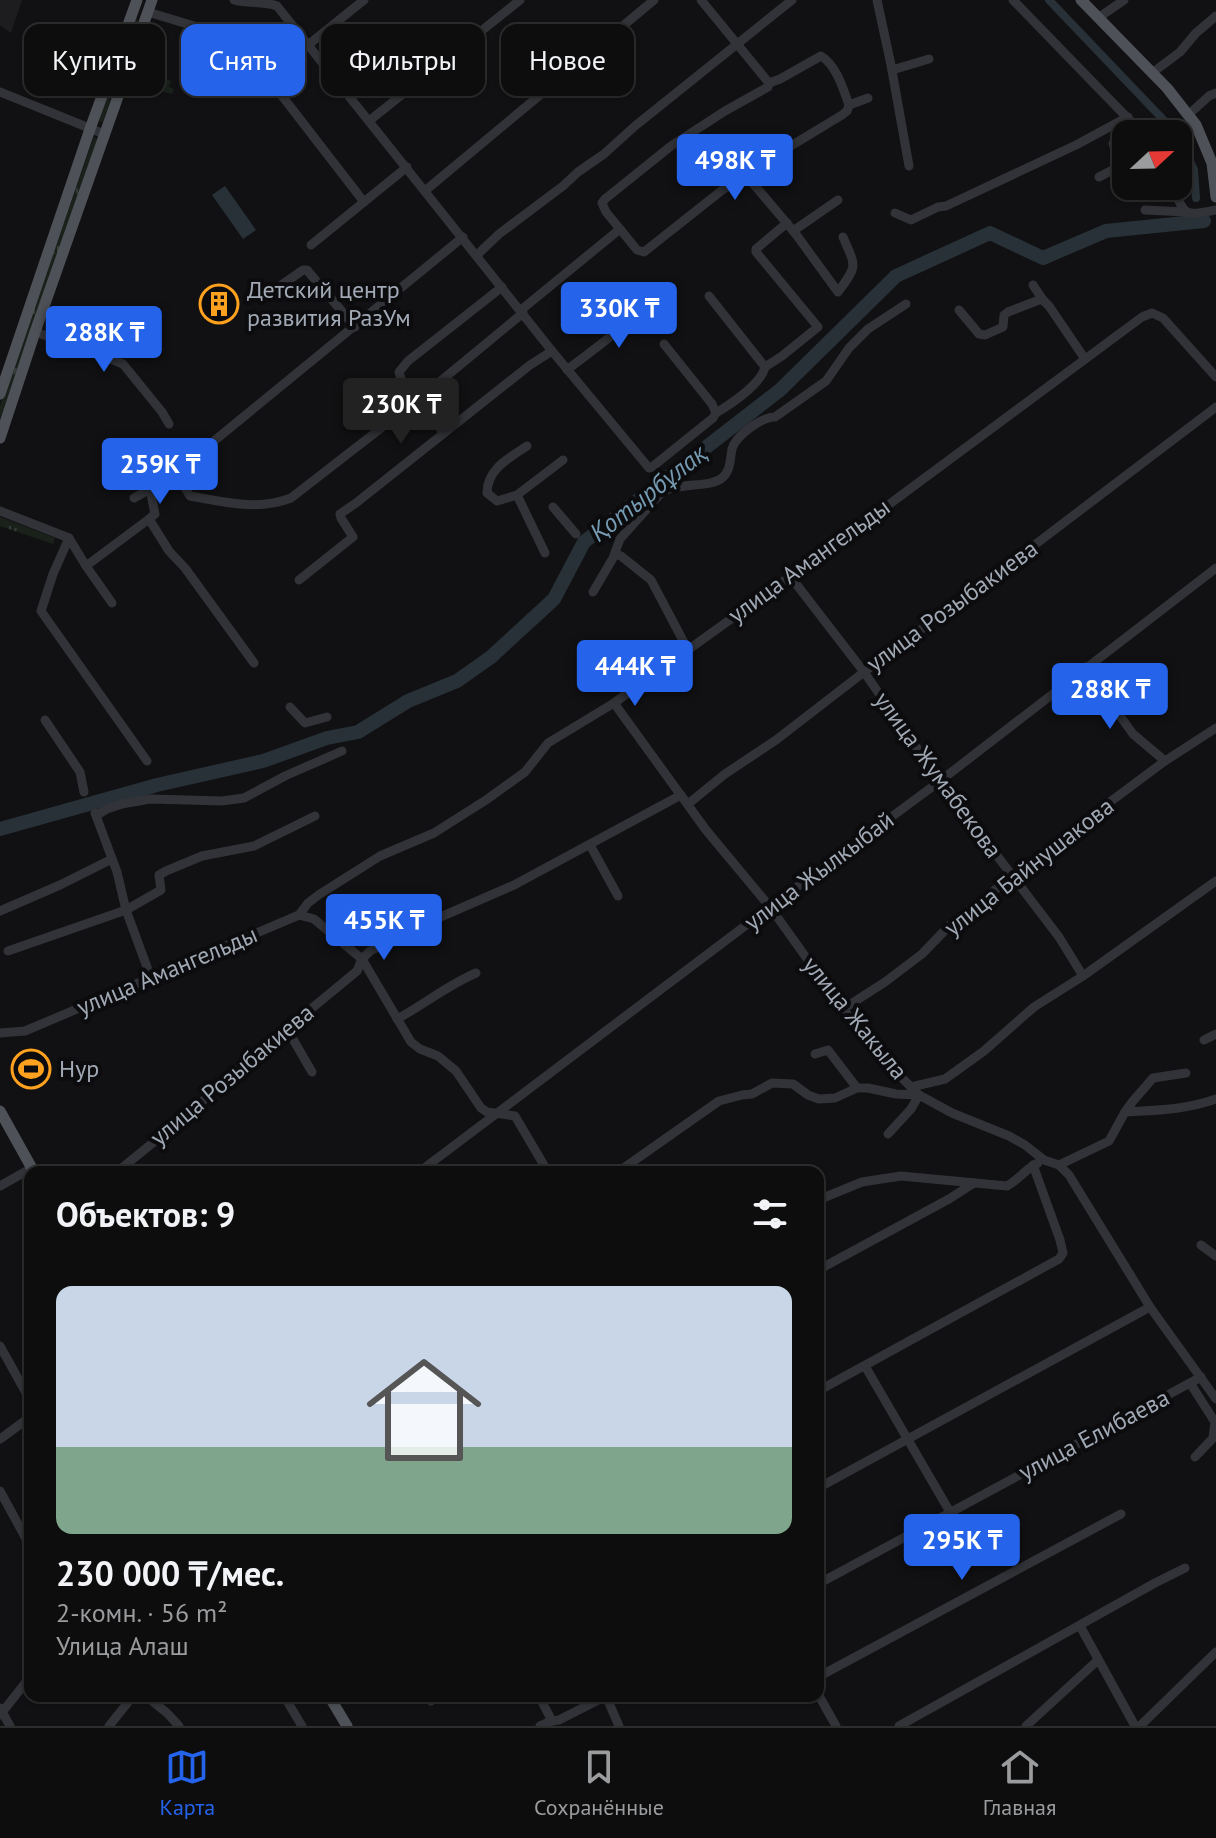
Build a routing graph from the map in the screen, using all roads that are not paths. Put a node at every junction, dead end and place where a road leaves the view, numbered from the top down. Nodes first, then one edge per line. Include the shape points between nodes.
1 (152, 0) edge
2 (234, 0) edge
3 (364, 0) edge
4 (520, 0) edge
5 (654, 0) edge
6 (701, 0) edge
7 (792, 0) edge
8 (877, 0) edge
9 (1013, 0) edge
10 (1081, 0) edge
11 (1124, 0) edge
12 (136, 4) edge
13 (148, 12) junction
14 (1216, 16) edge
15 (1098, 18) junction
16 (737, 44) junction
17 (308, 45) junction
18 (929, 59) dead end
19 (892, 70) junction
20 (1152, 73) junction
21 (769, 83) junction
22 (1216, 93) edge
23 (1, 96) edge
24 (868, 98) dead end
25 (849, 105) junction
26 (1130, 120) edge
27 (1192, 120) junction
28 (369, 121) junction
29 (90, 129) junction
30 (1112, 129) edge
31 (104, 134) junction
32 (1214, 161) edge
33 (909, 166) dead end
34 (407, 167) junction
35 (1112, 170) edge
36 (745, 174) junction
37 (1099, 177) dead end
38 (426, 190) junction
39 (1216, 197) edge
40 (838, 200) dead end
41 (1179, 200) edge
42 (364, 202) junction
43 (1145, 210) dead end
44 (1216, 210) edge
45 (1186, 212) junction
46 (895, 213) dead end
47 (790, 227) junction
48 (620, 229) junction
49 (463, 237) junction
50 (843, 237) dead end
51 (311, 245) dead end
52 (477, 255) junction
53 (1033, 285) dead end
54 (502, 287) junction
55 (270, 293) dead end
56 (709, 296) dead end
57 (1043, 300) junction
58 (906, 304) dead end
59 (636, 308) dead end
60 (959, 310) dead end
61 (522, 311) junction
62 (355, 327) junction
63 (35, 332) junction
64 (664, 344) dead end
65 (552, 351) junction
66 (1085, 359) junction
67 (765, 367) junction
68 (567, 370) junction
69 (1216, 377) edge
70 (0, 394) edge
71 (418, 399) junction
72 (1216, 407) edge
73 (716, 413) junction
74 (169, 424) dead end
75 (444, 433) junction
76 (0, 438) edge
77 (527, 446) dead end
78 (563, 460) dead end
79 (175, 471) junction
80 (150, 489) junction
81 (517, 495) junction
82 (134, 498) dead end
83 (553, 507) dead end
84 (0, 511) edge
85 (149, 519) junction
86 (576, 534) dead end
87 (69, 538) junction
88 (545, 553) dead end
89 (615, 554) junction
90 (86, 566) junction
91 (1216, 568) edge
92 (790, 576) junction
93 (299, 580) dead end
94 (593, 592) dead end
95 (112, 603) dead end
96 (688, 650) junction
97 (254, 663) dead end
98 (1085, 667) junction
99 (864, 672) junction
100 (614, 703) junction
101 (290, 707) dead end
102 (327, 717) dead end
103 (45, 720) dead end
104 (1216, 728) edge
105 (342, 751) dead end
106 (147, 761) dead end
107 (1165, 761) junction
108 (940, 781) junction
109 (84, 792) dead end
110 (681, 795) junction
111 (688, 804) junction
112 (315, 816) dead end
113 (590, 845) junction
114 (112, 859) junction
115 (1012, 876) junction
116 (1216, 881) edge
117 (618, 896) dead end
118 (770, 907) junction
119 (126, 910) junction
120 (0, 911) edge
121 (299, 915) junction
122 (8, 951) dead end
123 (362, 959) junction
124 (476, 973) dead end
125 (1083, 976) junction
126 (151, 978) junction
127 (843, 1009) junction
128 (397, 1019) junction
129 (287, 1029) junction
130 (0, 1033) edge
131 (1216, 1034) edge
132 (1204, 1040) dead end
133 (815, 1054) dead end
134 (312, 1072) dead end
135 (1186, 1073) dead end
136 (857, 1088) junction
137 (915, 1091) junction
138 (516, 1098) junction
139 (1216, 1099) edge
140 (0, 1111) edge
141 (1125, 1112) junction
142 (495, 1114) junction
143 (515, 1116) junction
144 (888, 1134) dead end
145 (1044, 1160) junction
146 (1033, 1165) junction
147 (1059, 1165) junction
148 (31, 1166) edge
149 (124, 1166) edge
150 (427, 1166) edge
151 (544, 1166) edge
152 (627, 1166) edge
153 (24, 1174) edge
154 (974, 1183) junction
155 (0, 1186) edge
156 (824, 1198) edge
157 (1201, 1245) dead end
158 (1216, 1256) edge
159 (824, 1267) edge
160 (1150, 1307) junction
161 (0, 1346) edge
162 (865, 1366) junction
163 (1201, 1377) junction
164 (1190, 1383) junction
165 (824, 1388) edge
166 (24, 1389) edge
167 (1216, 1399) edge
168 (24, 1421) edge
169 (0, 1439) edge
170 (908, 1439) junction
171 (1195, 1457) dead end
172 (824, 1485) edge
173 (0, 1491) edge
174 (950, 1512) junction
175 (1121, 1514) dead end
176 (24, 1535) edge
177 (1185, 1568) dead end
178 (824, 1581) edge
179 (1080, 1626) junction
180 (1216, 1652) edge
181 (1098, 1660) junction
182 (824, 1674) edge
183 (24, 1684) edge
184 (128, 1702) edge
185 (153, 1702) edge
186 (288, 1702) edge
187 (333, 1702) edge
188 (543, 1702) edge
189 (594, 1702) edge
190 (609, 1702) edge
191 (822, 1702) edge
192 (1, 1711) edge
193 (555, 1722) edge
194 (10, 1726) edge
195 (109, 1726) edge
196 (179, 1726) edge
197 (302, 1726) edge
198 (347, 1726) edge
199 (540, 1726) edge
200 (619, 1726) edge
201 (836, 1726) edge
202 (899, 1726) edge
203 (1026, 1726) edge
204 (1138, 1726) edge

1 - 13 main road
2 - 17 street via 277,6
3 - 17 street
4 - 28 street
5 - 38 street
6 - 16 street
7 - 16 street
8 - 19 street
9 - 26 street
10 - 15 main road
11 - 15 street
12 - 13 main road
12 - 29 main road
13 - 31 main road
13 - 42 street via 227,36 245,48
14 - 20 street
15 - 20 main road
16 - 21 street
16 - 52 street
17 - 28 street
18 - 19 street
19 - 33 street
20 - 27 main road
21 - 25 street via 821,56 832,66
21 - 48 street via 671,146 605,199 606,212
22 - 27 street
23 - 29 street
24 - 25 street
25 - 36 street via 842,115
27 - 32 main road
28 - 34 street
29 - 31 street
29 - 70 main road
30 - 46 street via 911,220
31 - 63 main road
32 - 39 main road
34 - 38 street
34 - 42 street
35 - 37 street
36 - 47 street
36 - 48 street via 644,252
38 - 49 street
40 - 47 street
41 - 45 street
42 - 51 street
43 - 45 street
44 - 45 street
47 - 50 street via 838,292 854,263
47 - 67 street via 756,252 818,327
48 - 61 street
49 - 52 street
49 - 62 street
52 - 54 street
53 - 57 street
54 - 61 street
54 - 71 street via 403,366 401,379
55 - 62 street via 307,270
56 - 67 street
57 - 60 street via 1008,312 1003,327 985,335
57 - 66 street
58 - 89 street via 868,329 826,381 748,429 733,445 723,477 662,492 620,539
59 - 68 street
61 - 65 street
61 - 71 street
62 - 79 street
63 - 74 street via 123,364
63 - 76 main road
64 - 73 street
65 - 68 street
65 - 75 street
66 - 69 street, улица Амангельды via 1152,313 1163,318
66 - 92 street, улица Амангельды
67 - 73 street via 751,387
68 - 73 street via 649,468
71 - 75 street
71 - 79 street via 275,505 190,496
72 - 99 street, улица Розыбакиева
75 - 93 street via 340,514 353,537
77 - 81 street via 495,469 487,482 487,493 497,501
78 - 81 street
79 - 80 street
80 - 82 street
80 - 85 street via 155,514
81 - 88 street
83 - 86 street
84 - 87 street
85 - 90 street
85 - 97 street
87 - 90 street
87 - 106 street via 41,611
89 - 94 street
89 - 96 street via 651,580
90 - 95 street
91 - 98 street, улица Жылкыбай
92 - 96 street, улица Амангельды
92 - 99 street, улица Жумабекова
96 - 100 street, улица Амангельды
98 - 107 street via 1133,734
98 - 108 street, улица Жылкыбай
99 - 108 street, улица Жумабекова
99 - 111 street, улица Розыбакиева
100 - 110 street, улица Жакыла
100 - 121 street, улица Амангельды via 548,743 525,772 486,800 434,833 380,856 320,894
101 - 102 street via 305,723
103 - 109 street via 80,772
104 - 107 street, улица Байнушакова
105 - 114 street via 244,798 150,799 95,813
107 - 115 street, улица Байнушакова
108 - 115 street, улица Жумабекова
108 - 118 street, улица Жылкыбай
110 - 111 street, улица Жакыла
110 - 113 street, улица Розыбакиева
111 - 118 street, улица Жакыла
112 - 119 street via 254,846 202,856 166,871 159,875 161,890
113 - 117 street
113 - 123 street, улица Розыбакиева via 387,942
114 - 119 street
114 - 120 street
115 - 125 street, улица Жумабекова
115 - 127 street, улица Байнушакова via 922,954
116 - 125 street
118 - 127 street, улица Жакыла
118 - 138 street, улица Жылкыбай
119 - 122 street
119 - 126 street
121 - 123 street via 314,919
121 - 126 street, улица Амангельды
123 - 128 street
123 - 129 street, улица Розыбакиева via 357,971
124 - 128 street
125 - 137 street via 1034,1007 945,1079
126 - 130 street, улица Амангельды via 25,1031
127 - 137 street, улица Жакыла
128 - 142 street via 411,1042 456,1071 481,1108
129 - 134 street
129 - 149 street, улица Розыбакиева
131 - 132 street
133 - 136 street via 828,1050
135 - 141 street via 1153,1078
136 - 137 street
136 - 152 street via 819,1099 793,1084 772,1083 719,1101
137 - 144 street via 911,1109
137 - 145 street, улица Жакыла via 1009,1136
138 - 142 street, улица Жылкыбай
138 - 143 street
139 - 141 street via 1159,1112
140 - 148 main road
141 - 147 street via 1109,1141
142 - 143 street
142 - 150 street, улица Жылкыбай
143 - 151 street
145 - 146 street
145 - 147 street, улица Жакыла
146 - 154 street via 1007,1186
146 - 162 street via 1060,1240 1059,1259
147 - 160 street
153 - 155 street
154 - 156 street via 901,1176 862,1182
154 - 159 street
157 - 158 street
160 - 163 street
160 - 170 street
161 - 166 street
162 - 165 street
162 - 170 street
163 - 164 street, улица Елибаева
163 - 167 street
164 - 171 street via 1215,1422 1213,1438
164 - 174 street, улица Елибаева
168 - 169 street
170 - 172 street
170 - 174 street
173 - 176 street
174 - 178 street, улица Елибаева
175 - 182 street
177 - 179 street
179 - 181 street
179 - 202 street
180 - 204 street
181 - 203 street
181 - 204 street
183 - 192 street
184 - 195 street
185 - 196 street
186 - 197 street
187 - 198 main road
188 - 193 street
189 - 193 street
190 - 200 street
191 - 201 street
192 - 194 street
193 - 199 street

